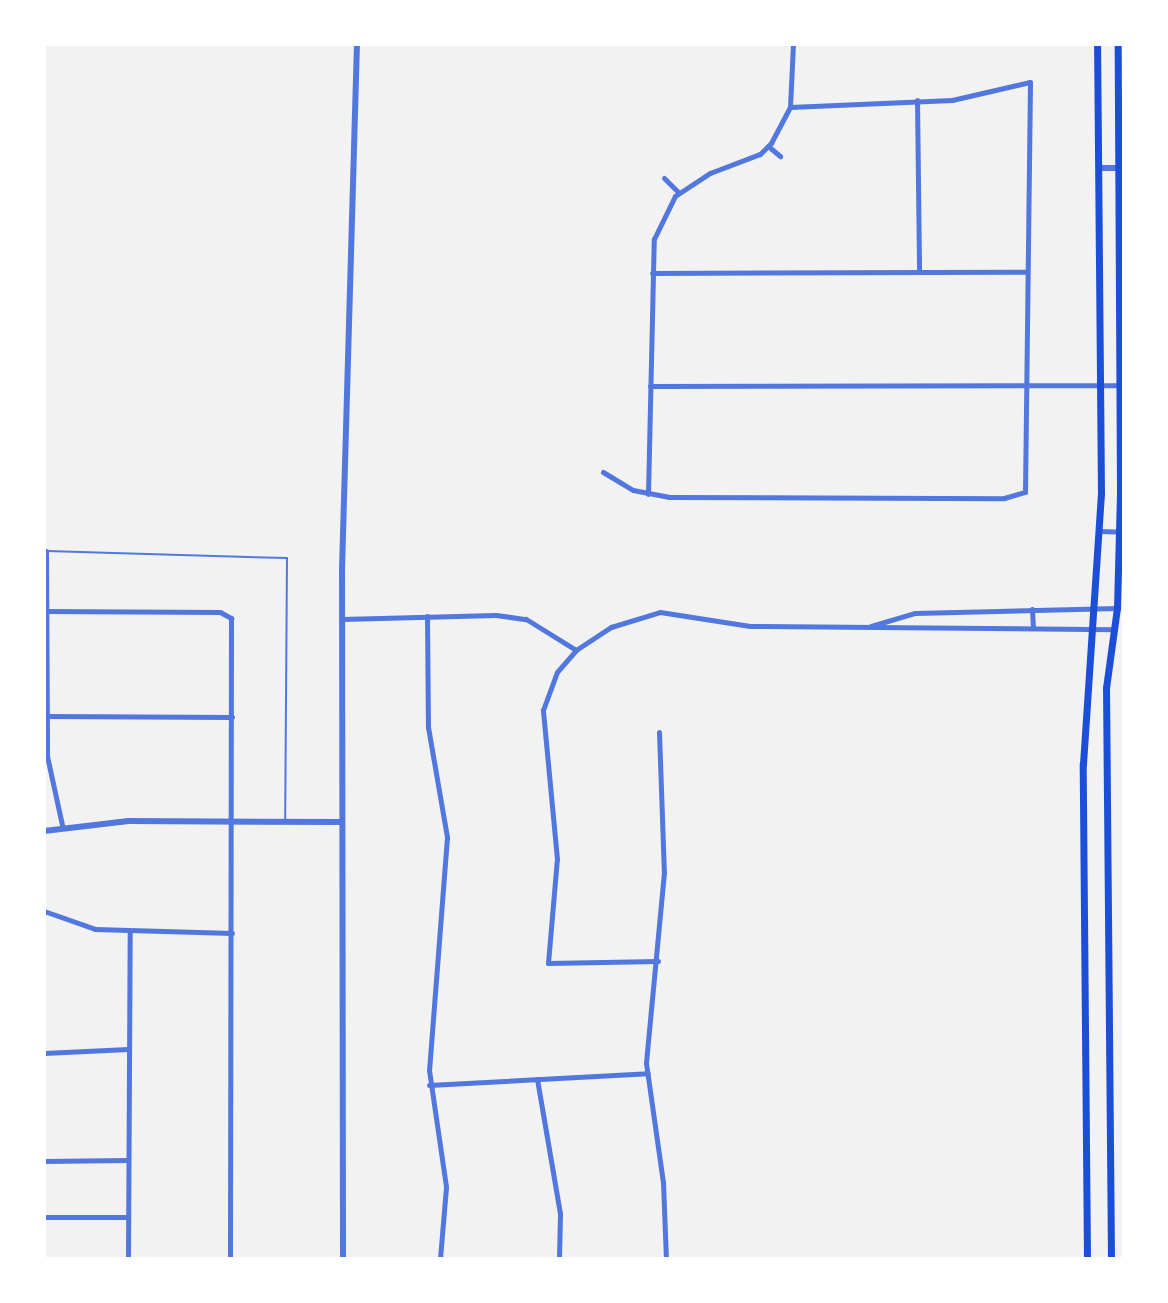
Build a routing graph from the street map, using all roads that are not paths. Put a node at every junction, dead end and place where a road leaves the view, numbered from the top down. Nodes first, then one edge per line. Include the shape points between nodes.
1 (357, 44) edge
2 (793, 44) edge
3 (1097, 44) edge
4 (1118, 44) edge
5 (917, 100) junction
6 (790, 107) junction
7 (768, 146) junction
8 (780, 156) dead end
9 (1100, 168) junction
10 (1121, 168) edge
11 (664, 178) dead end
12 (679, 193) junction
13 (919, 272) junction
14 (1026, 272) junction
15 (652, 273) junction
16 (1026, 384) junction
17 (1121, 385) junction
18 (649, 386) junction
19 (1100, 386) junction
20 (603, 472) dead end
21 (648, 494) junction
22 (1099, 531) junction
23 (1121, 532) edge
24 (46, 551) joint
25 (1094, 607) junction
26 (1117, 608) junction
27 (1032, 609) junction
28 (46, 611) edge
29 (427, 616) junction
30 (342, 619) junction
31 (867, 627) junction
32 (1033, 628) junction
33 (1092, 628) junction
34 (1114, 629) junction
35 (576, 650) junction
36 (48, 716) junction
37 (232, 717) junction
38 (659, 732) dead end
39 (231, 821) junction
40 (285, 822) junction
41 (342, 822) junction
42 (62, 825) junction
43 (44, 831) edge
44 (44, 911) edge
45 (130, 931) junction
46 (232, 933) junction
47 (658, 961) junction
48 (128, 1049) junction
49 (44, 1053) edge
50 (648, 1073) junction
51 (537, 1079) junction
52 (429, 1085) junction
53 (128, 1160) junction
54 (44, 1161) edge
55 (44, 1217) edge
56 (128, 1217) junction
57 (128, 1259) edge
58 (230, 1259) edge
59 (343, 1259) edge
60 (440, 1259) edge
61 (559, 1259) edge
62 (666, 1259) edge
63 (1087, 1259) edge
64 (1111, 1259) edge

1 - 30 street
2 - 6 street
3 - 9 main road
4 - 10 main road
5 - 6 street
5 - 13 street
5 - 14 street via 952,100 1030,82
6 - 7 street
7 - 8 street
7 - 12 street
9 - 10 street
9 - 19 main road
10 - 17 main road
11 - 12 street
12 - 15 street via 666,207 654,239
13 - 14 street
13 - 15 street
14 - 16 street
15 - 18 street
16 - 18 street
16 - 19 street
16 - 21 street via 1025,492 1004,498
17 - 19 street
17 - 23 main road
18 - 21 street
19 - 22 main road
20 - 21 street
22 - 23 street
22 - 25 main road
23 - 26 main road
24 - 28 street
24 - 40 lane via 287,558
25 - 26 street
25 - 27 street
25 - 33 main road
26 - 34 main road
27 - 31 street via 915,613
27 - 32 street
28 - 36 street
28 - 37 street via 227,614 232,623
29 - 30 street
29 - 35 street via 526,619
29 - 52 street via 428,727 447,837
30 - 41 street
31 - 32 street
31 - 35 street via 750,626 660,612 611,627
32 - 33 street
33 - 34 street
33 - 63 main road via 1083,764
34 - 64 main road via 1106,688
35 - 47 street via 557,672 543,710 557,859 548,963
36 - 37 street
36 - 42 street via 47,756
37 - 39 street
38 - 47 street via 664,872
39 - 40 street
39 - 42 street
39 - 46 street
40 - 41 street
41 - 59 street
42 - 43 street
44 - 45 street via 95,929
45 - 46 street
45 - 48 street
46 - 58 street
47 - 50 street
48 - 49 street
48 - 53 street
50 - 51 street
50 - 62 street via 663,1182
51 - 52 street
51 - 61 street via 560,1214
52 - 60 street via 446,1187
53 - 54 street
53 - 56 street
55 - 56 street
56 - 57 street

